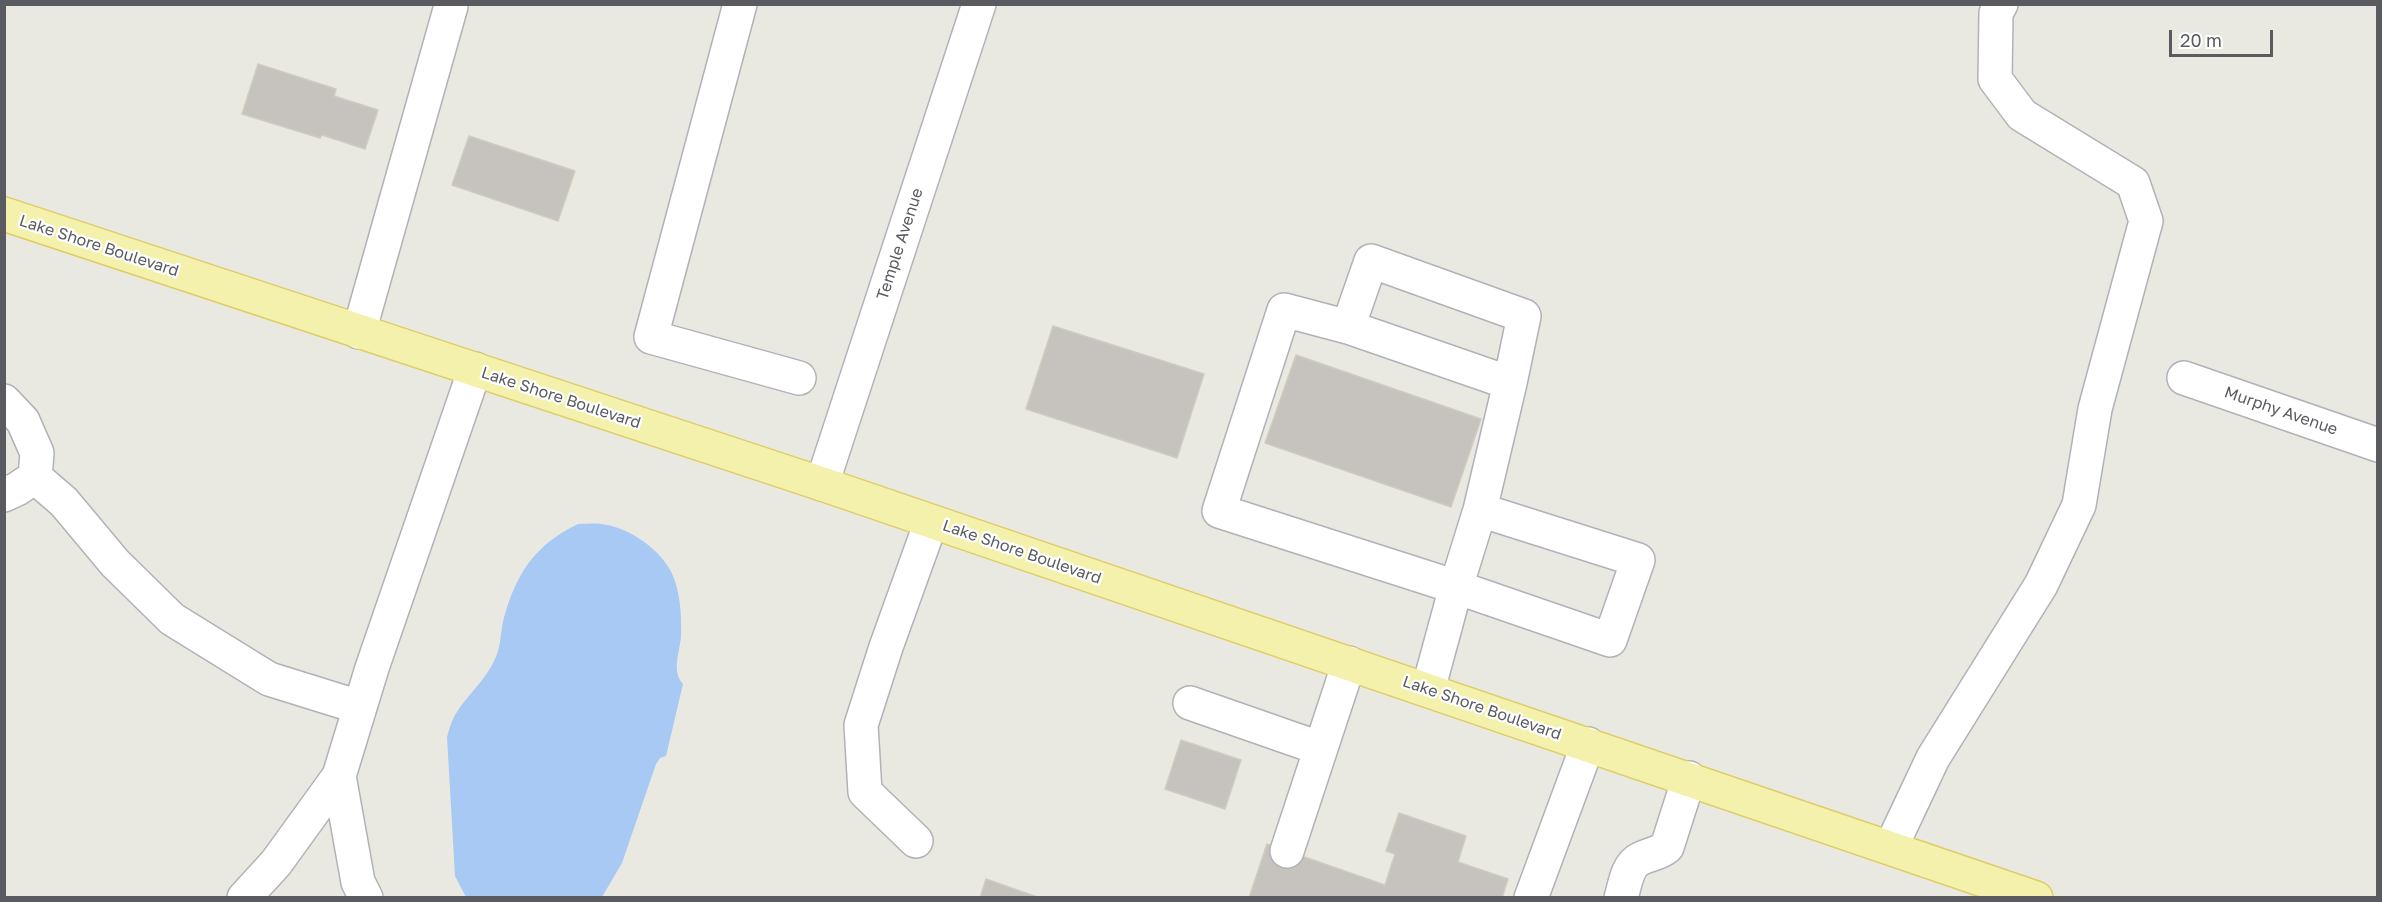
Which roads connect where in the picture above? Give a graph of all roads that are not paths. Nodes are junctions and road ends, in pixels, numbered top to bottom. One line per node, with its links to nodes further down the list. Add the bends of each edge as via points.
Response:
1 (740, 4): 9 (street, via 651,337)
2 (979, 4): 15 (street, Temple Avenue)
3 (2001, 4): 29 (street, via 1996,13 1995,79 2022,115 2133,183 2146,222 2095,409 2079,505 2041,585 1933,758)
4 (451, 6): 7 (street)
5 (4, 214): 7 (main road, Lake Shore Boulevard)
6 (1348, 327): 11 (street); 11 (street, via 1371,261 1524,316); 19 (street, via 1284,310 1219,511)
7 (359, 332): 8 (main road, Lake Shore Boulevard)
8 (475, 369): 15 (main road, Lake Shore Boulevard); 23 (street)
9 (799, 378)
10 (2184, 378): 13 (street, Murphy Avenue)
11 (1510, 383): 17 (street)
12 (4, 401): 14 (street, via 23,421 37,453)
13 (2378, 445)
14 (35, 477): 16 (street); 23 (street, via 64,502 115,563 172,619 269,679)
15 (822, 484): 18 (main road, Lake Shore Boulevard)
16 (4, 495)
17 (1480, 510): 19 (street); 19 (street, via 1638,560 1610,640)
18 (932, 522): 20 (main road, Lake Shore Boulevard); 28 (street, via 861,724 865,792)
19 (1456, 587): 21 (street)
20 (1348, 663): 21 (main road, Lake Shore Boulevard); 25 (street)
21 (1428, 690): 24 (main road, Lake Shore Boulevard)
22 (1190, 703): 25 (street)
23 (359, 707): 26 (street)
24 (1588, 744): 27 (main road, Lake Shore Boulevard); 33 (street)
25 (1319, 748): 30 (street)
26 (339, 776): 31 (street, via 276,863); 32 (street, via 358,882)
27 (1689, 778): 29 (main road, Lake Shore Boulevard); 34 (street, via 1666,846 1631,865)
28 (916, 841)
29 (1891, 847): 35 (main road, Lake Shore Boulevard)
30 (1287, 851)
31 (244, 897)
32 (366, 897)
33 (1531, 897)
34 (1621, 897)
35 (2036, 897)

